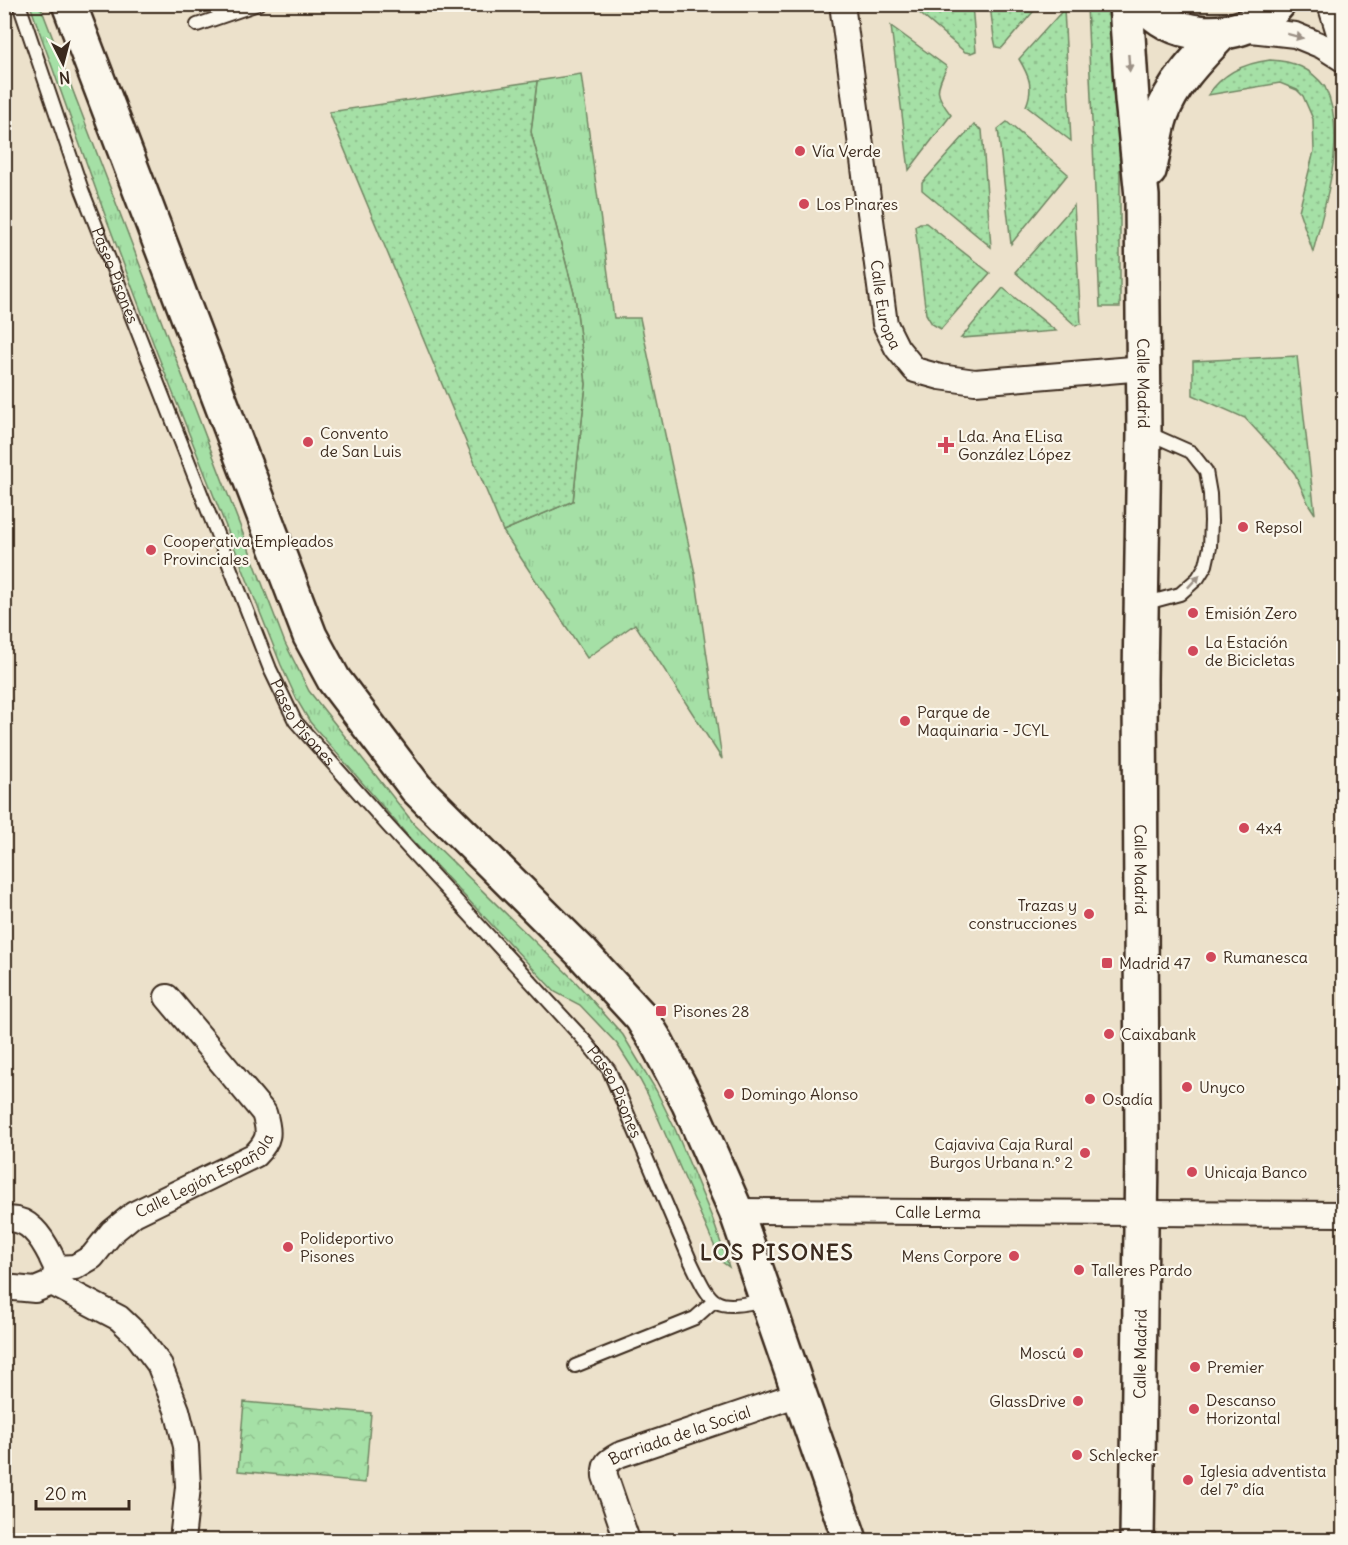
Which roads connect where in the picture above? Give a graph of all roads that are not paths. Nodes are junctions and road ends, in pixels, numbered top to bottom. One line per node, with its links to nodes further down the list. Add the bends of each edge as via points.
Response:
1 (19, 4): 25 (lane, Paseo Pisones, via 94,222 270,669 295,721 609,1070 690,1260)
2 (69, 4): 18 (main road, via 321,658 416,788 641,1017 689,1104)
3 (258, 4): 9 (lane)
4 (842, 4): 14 (street, Calle Europa, via 885,324 897,348 915,370 975,382)
5 (1126, 4): 13 (main road, Calle Madrid, one-way to 13)
6 (1144, 4): 10 (main road, via 1162,20 1181,29 1201,33)
7 (1278, 4): 10 (main road, Calle Madrid, via 1263,18)
8 (1330, 4): 11 (street)
9 (197, 25)
10 (1231, 31): 12 (street, one-way to 12, via 1295,35); 13 (main road, Calle Madrid, via 1198,58 1172,93 1161,117)
11 (1344, 49)
12 (1344, 60)
13 (1142, 196): 14 (main road, Calle Madrid)
14 (1144, 368): 15 (main road, Calle Madrid)
15 (1144, 432): 16 (main road, Calle Madrid); 16 (lane, one-way to 15, via 1180,594 1198,578 1206,565 1211,521 1206,471 1191,452)
16 (1142, 604): 19 (main road, Calle Madrid)
17 (166, 997): 22 (street, Calle Legión Española, via 264,1113 269,1130 266,1144 255,1155 134,1214 112,1232 92,1257)
18 (736, 1211): 19 (street, Calle Lerma); 24 (main road)
19 (1141, 1213): 20 (street, Calle Lerma); 31 (main road, Calle Madrid)
20 (1344, 1214)
21 (4, 1220): 22 (street, via 23,1222 43,1239)
22 (54, 1276): 23 (street, Calle Legión Española, via 35,1290); 28 (street, via 119,1318 159,1364 186,1446 188,1487)
23 (4, 1287)
24 (767, 1300): 25 (lane, via 732,1306); 27 (main road)
25 (714, 1301): 26 (lane, via 695,1317)
26 (575, 1366)
27 (799, 1394): 29 (street, Barriada de la Social, via 607,1462 605,1476); 30 (main road)
28 (182, 1540)
29 (627, 1540)
30 (850, 1540)
31 (1137, 1540)

